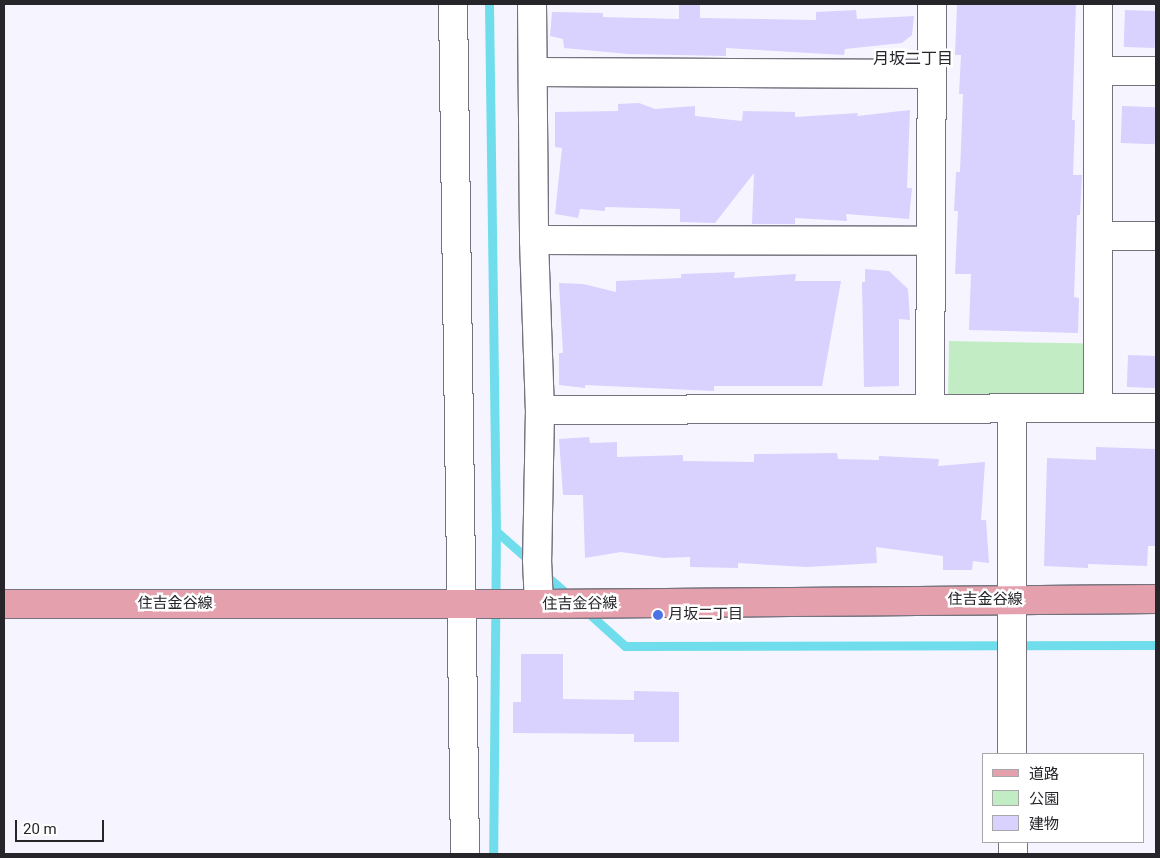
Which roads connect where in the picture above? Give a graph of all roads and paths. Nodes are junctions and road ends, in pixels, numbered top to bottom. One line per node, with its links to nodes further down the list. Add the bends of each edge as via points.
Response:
1 (453, 4): 20 (street)
2 (532, 4): 7 (street)
3 (932, 4): 8 (street)
4 (1098, 4): 5 (street)
5 (1098, 71): 6 (street); 9 (street)
6 (1156, 71)
7 (532, 72): 8 (street); 11 (street)
8 (932, 74): 12 (street)
9 (1098, 236): 10 (street); 14 (street)
10 (1156, 236)
11 (534, 240): 12 (street); 17 (street)
12 (931, 240): 16 (street)
13 (1012, 408): 14 (street); 16 (street); 22 (street)
14 (1098, 408): 15 (street)
15 (1156, 408)
16 (930, 409): 17 (street)
17 (540, 410): 21 (street, via 537,568)
18 (1156, 599): 22 (main road, 住吉金谷線)
19 (4, 604): 20 (main road, 住吉金谷線)
20 (465, 604): 21 (main road, 住吉金谷線); 24 (street)
21 (546, 604): 22 (main road, 住吉金谷線)
22 (1012, 612): 23 (street)
23 (1012, 753)
24 (465, 854)

